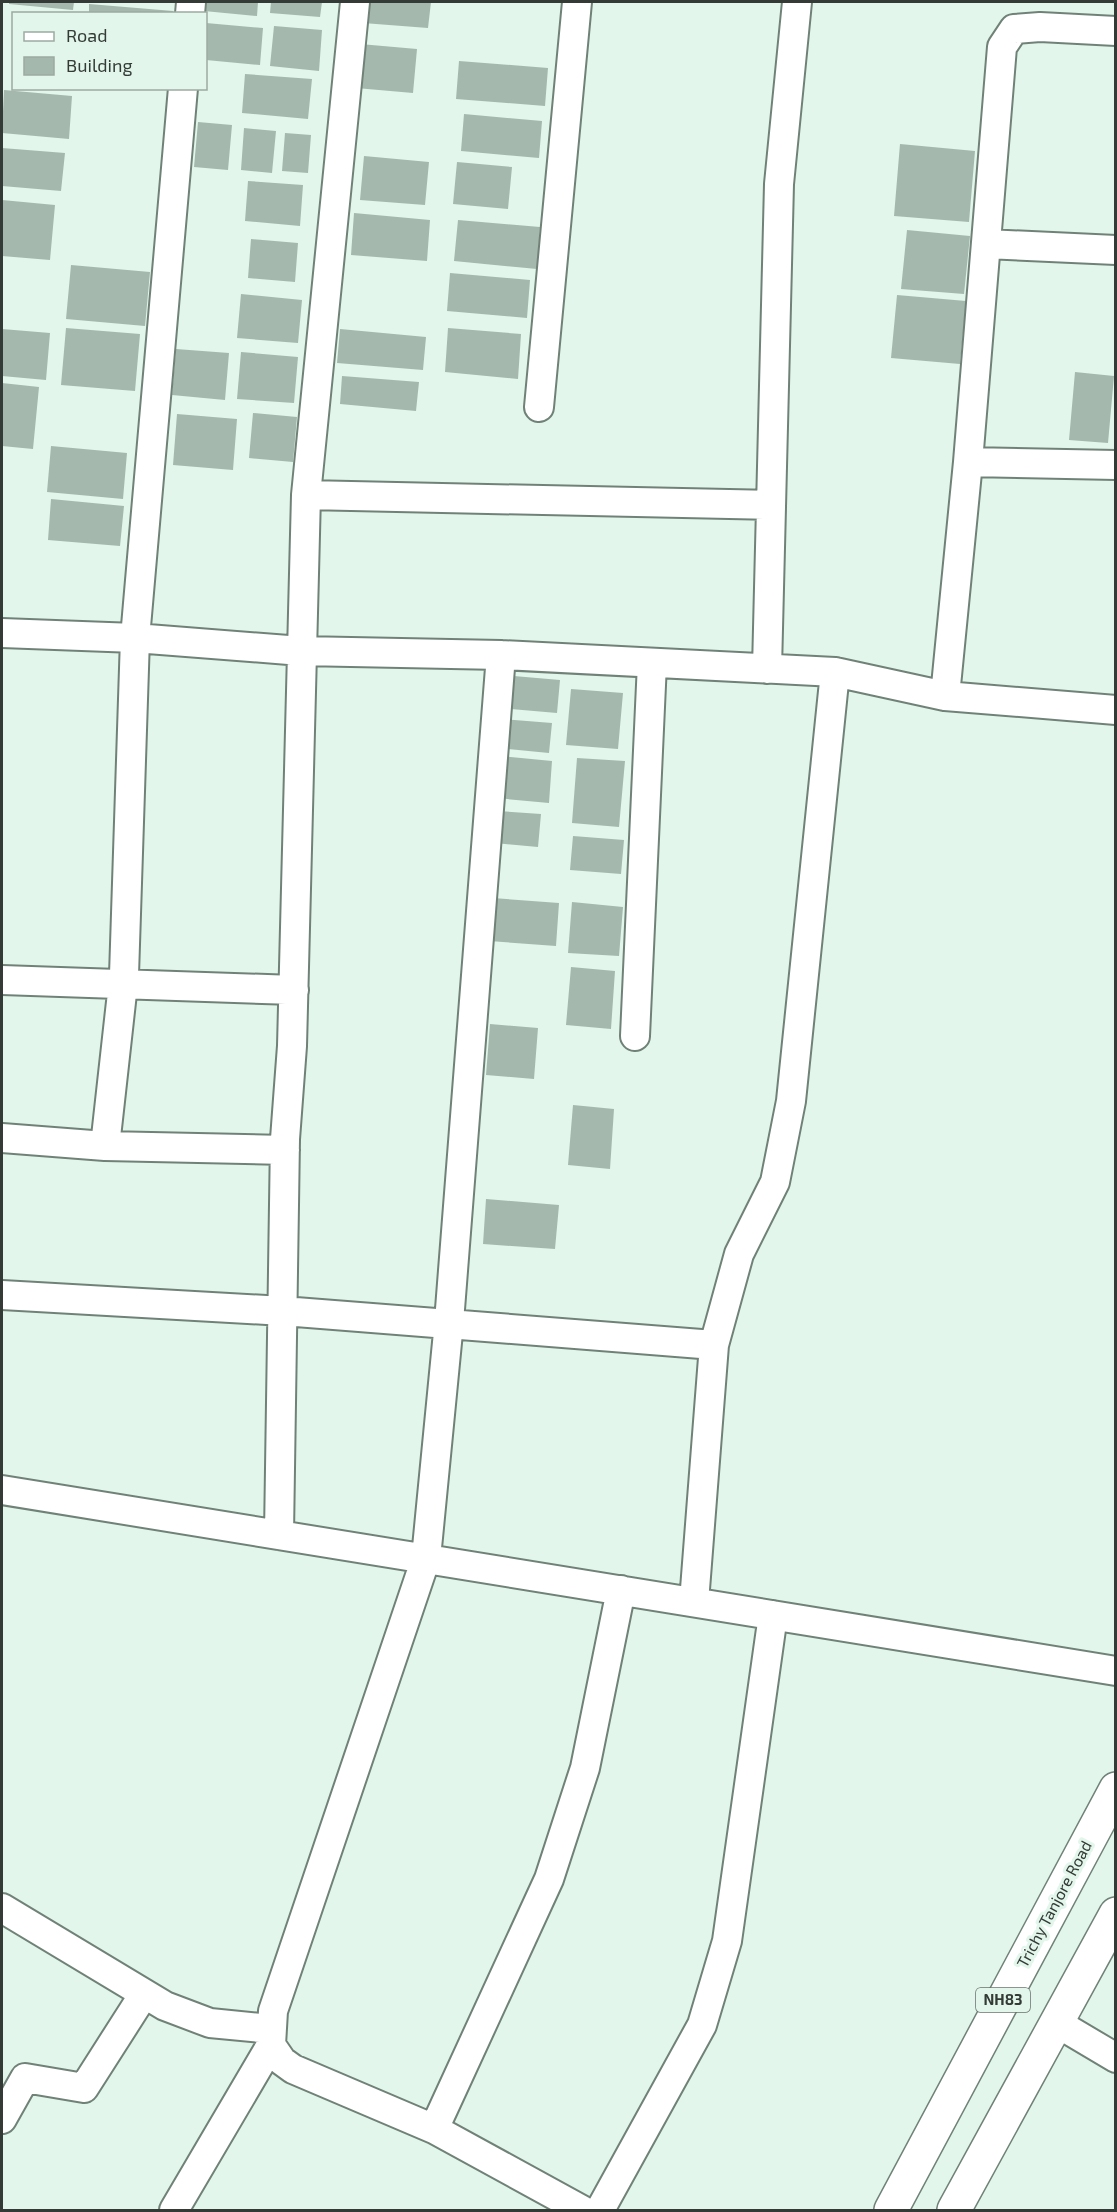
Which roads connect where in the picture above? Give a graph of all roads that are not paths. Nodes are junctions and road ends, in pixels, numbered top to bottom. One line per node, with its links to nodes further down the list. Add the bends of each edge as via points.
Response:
1 (355, 2): 11 (street)
2 (577, 2): 8 (street)
3 (797, 2): 12 (street, via 778,184)
4 (1116, 31): 6 (street, via 1014,29 1002,47)
5 (183, 90): 14 (street)
6 (986, 244): 7 (street); 9 (street)
7 (1116, 250)
8 (539, 407)
9 (968, 462): 10 (street); 20 (street)
10 (1116, 465)
11 (306, 495): 12 (street); 15 (street)
12 (771, 505): 18 (street)
13 (2, 633): 14 (street)
14 (135, 638): 15 (street); 23 (street)
15 (301, 651): 16 (street); 24 (street)
16 (501, 655): 17 (street); 31 (street)
17 (652, 663): 18 (street); 25 (street)
18 (767, 669): 19 (street)
19 (835, 672): 20 (street); 32 (street, via 791,1101 776,1182 739,1254)
20 (945, 696): 21 (street)
21 (1116, 710)
22 (2, 980): 23 (street)
23 (123, 984): 24 (street); 27 (street)
24 (294, 990): 28 (street)
25 (635, 1036)
26 (2, 1138): 27 (street)
27 (105, 1146): 28 (street)
28 (285, 1150): 30 (street)
29 (2, 1295): 30 (street)
30 (283, 1311): 31 (street); 34 (street)
31 (449, 1322): 32 (street); 35 (street)
32 (714, 1345): 37 (street)
33 (2, 1490): 34 (street)
34 (279, 1535): 35 (street)
35 (426, 1558): 36 (street); 45 (street, via 273,2011)
36 (621, 1590): 37 (street); 48 (street, via 585,1768 549,1880)
37 (694, 1602): 38 (street)
38 (773, 1615): 39 (street); 51 (street, via 727,1941 702,2025)
39 (1116, 1671)
40 (1116, 1789): 52 (highway, Trichy Tanjore Road / NH83)
41 (2, 1908): 43 (street)
42 (1116, 1914): 44 (highway)
43 (155, 2000): 45 (street, via 210,2023); 47 (street, via 84,2088 25,2078)
44 (1057, 2023): 46 (street); 53 (highway)
45 (271, 2037): 48 (street, via 282,2061 293,2069); 49 (street)
46 (1116, 2058)
47 (2, 2119)
48 (434, 2129): 50 (street)
49 (174, 2211)
50 (582, 2211)
51 (600, 2211)
52 (891, 2211)
53 (954, 2211)

